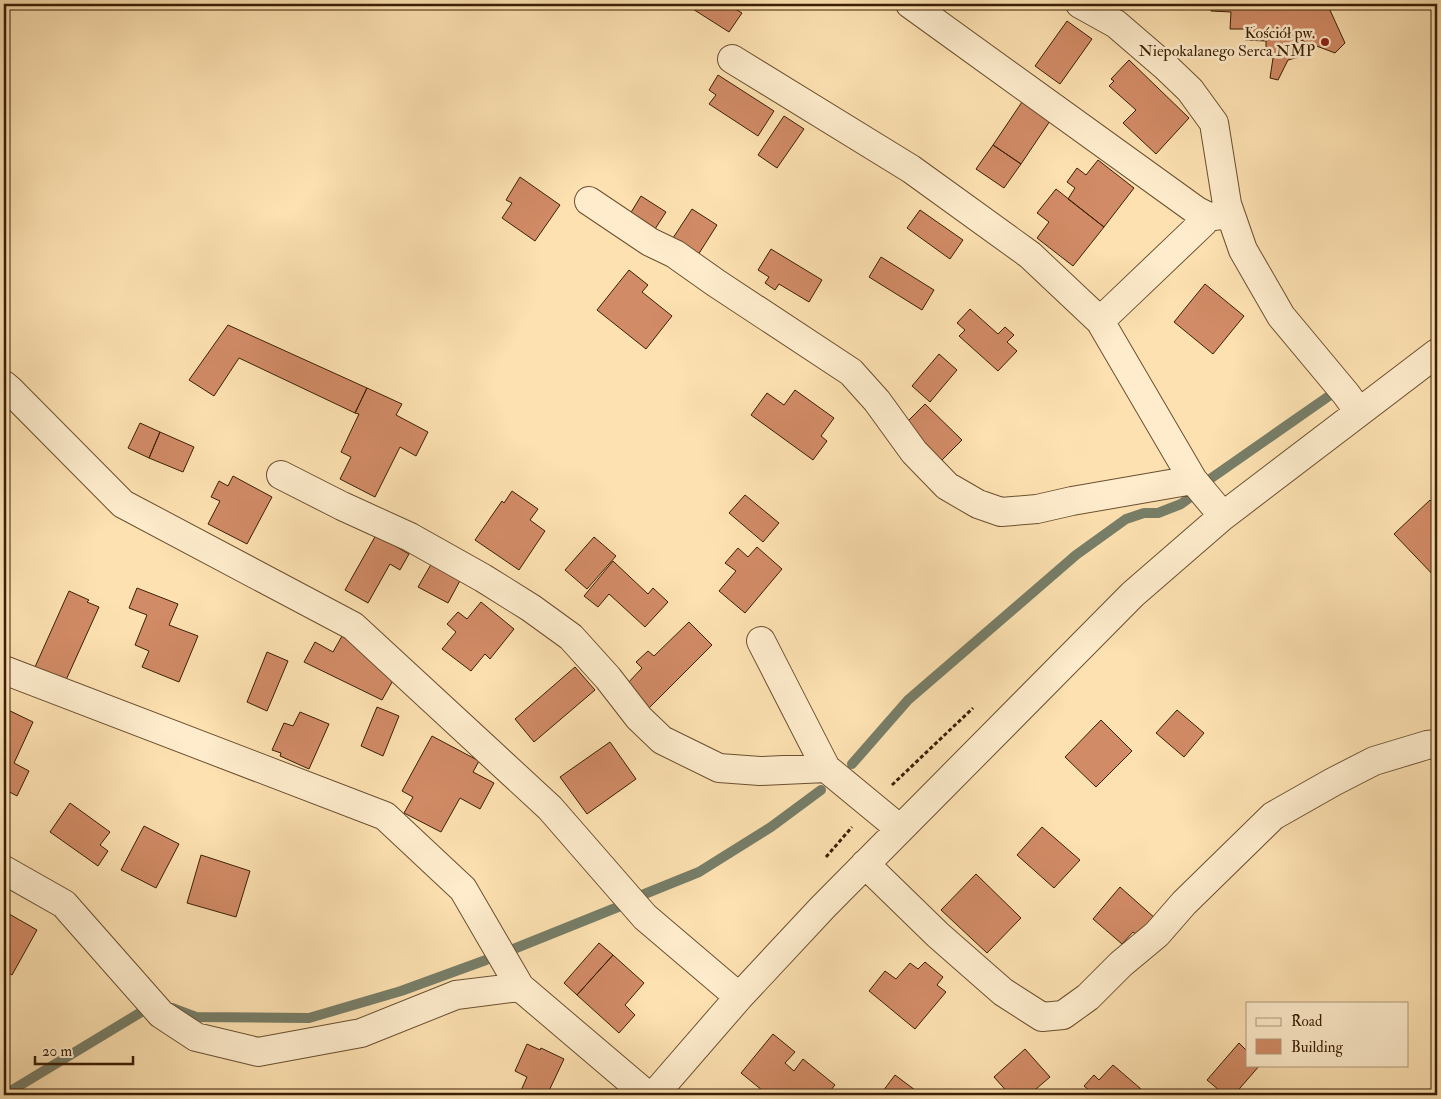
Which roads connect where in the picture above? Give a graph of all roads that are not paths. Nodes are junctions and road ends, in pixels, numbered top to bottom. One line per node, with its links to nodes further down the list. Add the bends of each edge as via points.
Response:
1 (910, 4): 5 (street, via 1197,211)
2 (1080, 4): 5 (street, via 1116,24 1166,67 1190,90 1214,123 1227,204)
3 (732, 59): 6 (street, via 910,169 1030,256)
4 (590, 201): 11 (street, via 851,372 914,452 947,486 978,504 1001,512 1037,509)
5 (1220, 215): 6 (street); 9 (street, via 1281,316)
6 (1100, 321): 11 (street)
7 (1437, 354): 9 (street)
8 (4, 385): 21 (street, via 123,504 353,626 550,808 645,917)
9 (1359, 412): 12 (street)
10 (281, 476): 16 (street, via 410,537 532,608 571,637 639,718 662,740 720,768 760,771)
11 (1193, 480): 12 (street)
12 (1223, 516): 17 (street, via 1133,594)
13 (761, 641): 16 (street)
14 (4, 670): 20 (street, via 385,816 463,889)
15 (1437, 744): 18 (street, via 1374,761 1273,816 1184,902 1157,934 1088,997 1063,1015 1042,1017 1003,992 938,935)
16 (826, 768): 17 (street)
17 (900, 829): 18 (street)
18 (866, 864): 21 (street)
19 (4, 870): 20 (street, via 64,904 161,1014 196,1037 258,1052 361,1033 456,995)
20 (520, 986): 22 (street)
21 (739, 997): 23 (street)
22 (647, 1095)
23 (654, 1095)

